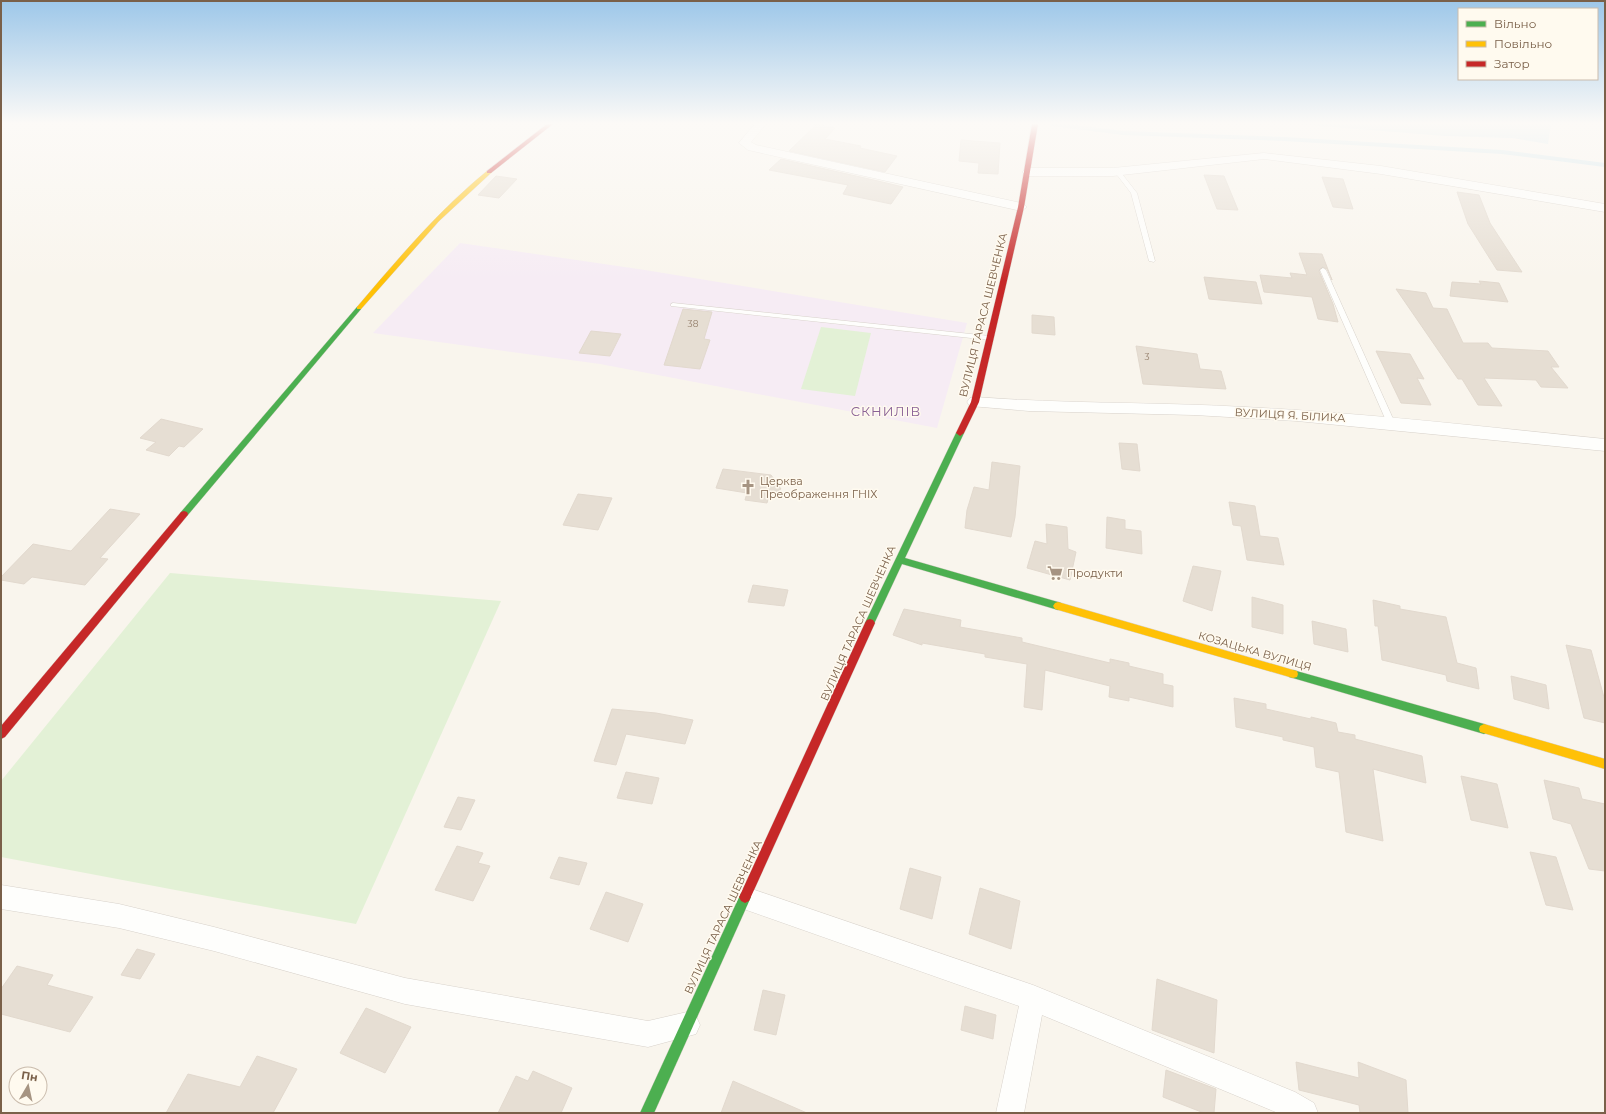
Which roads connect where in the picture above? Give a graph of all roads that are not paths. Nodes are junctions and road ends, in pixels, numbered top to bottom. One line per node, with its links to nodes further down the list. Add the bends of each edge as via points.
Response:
1 (484, 176): 16 (street, via 422,235 227,462)
2 (880, 176): 6 (street)
3 (1027, 176): 6 (street, ВУЛИЦЯ ТАРАСА ШЕВЧЕНКА)
4 (1121, 176): 8 (lane, via 1134,193)
5 (1407, 176): 7 (street)
6 (1021, 207): 11 (street, ВУЛИЦЯ ТАРАСА ШЕВЧЕНКА)
7 (1605, 208)
8 (1152, 262)
9 (1323, 270): 13 (lane)
10 (674, 305): 11 (lane)
11 (990, 338): 12 (street, ВУЛИЦЯ ТАРАСА ШЕВЧЕНКА)
12 (975, 402): 13 (street, ВУЛИЦЯ Я. БІЛИКА, via 1011,406 1193,410); 15 (street, ВУЛИЦЯ ТАРАСА ШЕВЧЕНКА)
13 (1391, 423): 14 (street, ВУЛИЦЯ Я. БІЛИКА)
14 (1605, 445)
15 (899, 560): 17 (street, КОЗАЦЬКА ВУЛИЦЯ); 19 (street, ВУЛИЦЯ ТАРАСА ШЕВЧЕНКА)
16 (1, 734)
17 (1605, 764)
18 (1, 897): 21 (street, via 119,916 405,991 648,1034)
19 (746, 899): 20 (street); 21 (street, ВУЛИЦЯ ТАРАСА ШЕВЧЕНКА)
20 (1033, 998): 23 (street); 24 (street, via 1285,1102)
21 (687, 1024): 22 (street, ВУЛИЦЯ ТАРАСА ШЕВЧЕНКА)
22 (646, 1113)
23 (1010, 1113)
24 (1304, 1113)

